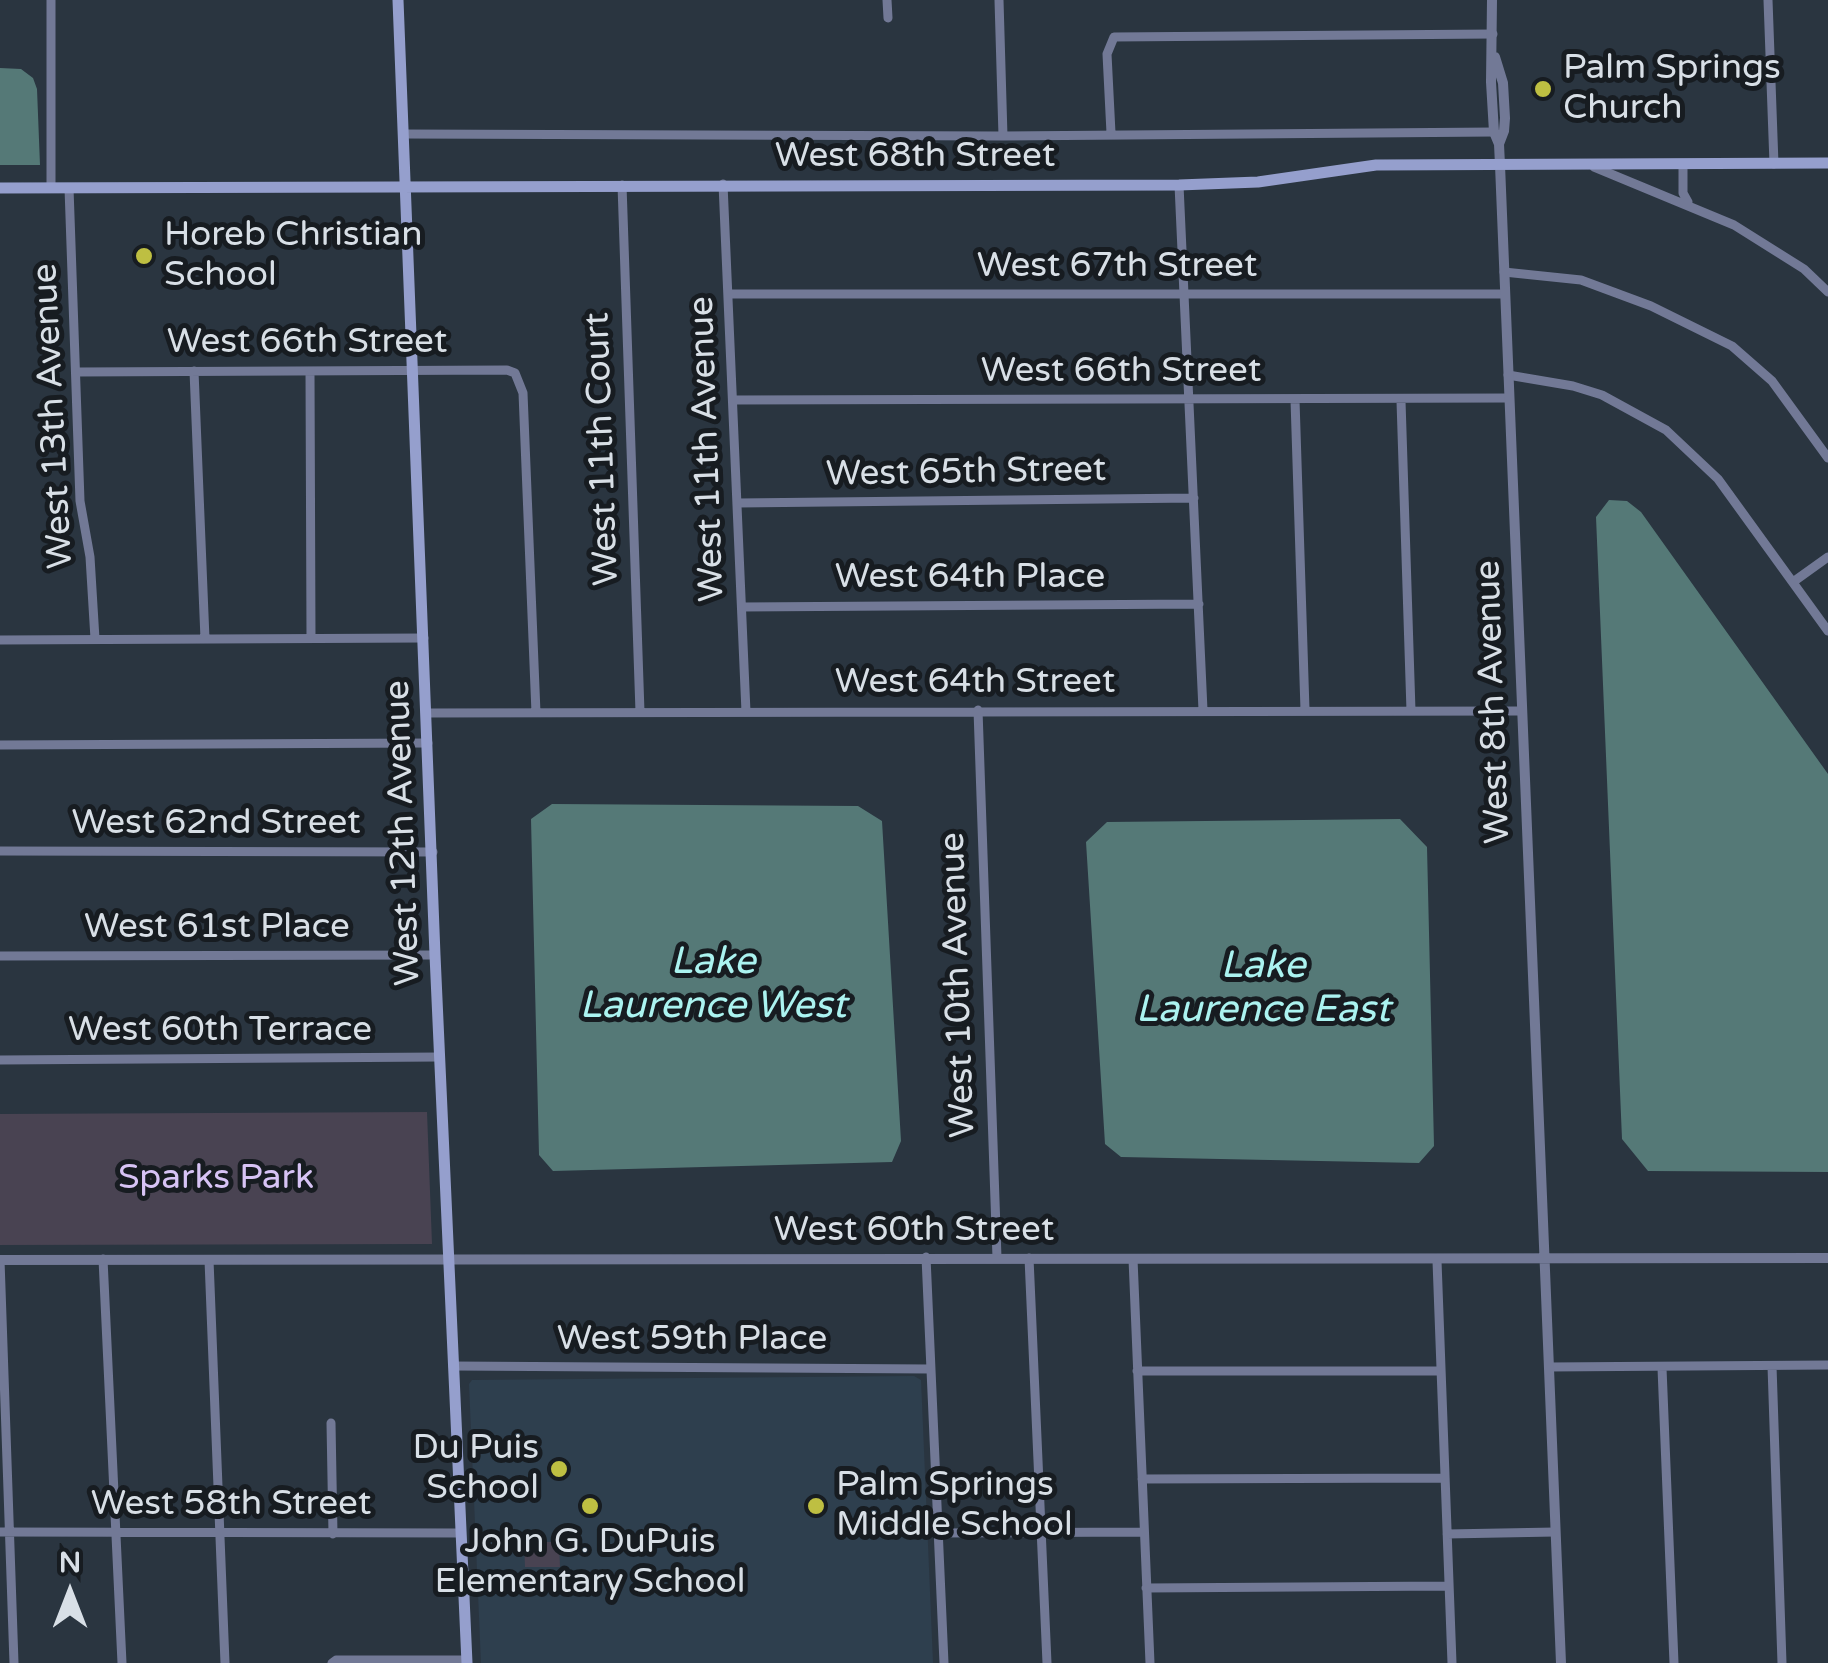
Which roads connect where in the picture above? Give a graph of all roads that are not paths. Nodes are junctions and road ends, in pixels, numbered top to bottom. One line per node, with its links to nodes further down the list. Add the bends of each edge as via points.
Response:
1 (51, 0): 25 (street)
2 (398, 0): 12 (main road, West 12th Avenue)
3 (887, 0): 7 (street)
4 (999, 0): 13 (street)
5 (1492, 0): 8 (street, West 8th Avenue)
6 (1768, 0): 17 (street)
7 (888, 18)
8 (1493, 34): 9 (street, West 8th Avenue); 11 (street, via 1114,37 1107,54)
9 (1494, 52): 10 (street, West 8th Avenue); 14 (street, West 8th Avenue, via 1503,84)
10 (1494, 132): 11 (street, West 68th Street); 14 (street, West 8th Avenue)
11 (1111, 133): 13 (street, West 68th Street)
12 (403, 134): 13 (street, West 68th Street); 23 (main road, West 12th Avenue)
13 (1003, 136)
14 (1499, 144): 19 (street, West 8th Avenue)
15 (1828, 163): 17 (main road, West 68th Street)
16 (1682, 164): 17 (main road, West 68th Street); 18 (main road, West 68th Street); 27 (street)
17 (1774, 164)
18 (1590, 165): 19 (main road, West 68th Street); 27 (street)
19 (1500, 166): 21 (main road, West 68th Street, via 1376,165 1258,182); 28 (street, West 8th Avenue)
20 (724, 184): 21 (main road, West 68th Street); 22 (main road, West 68th Street); 30 (street, West 11th Avenue)
21 (1179, 184): 31 (street)
22 (622, 185): 23 (main road, West 68th Street); 61 (street, West 11th Court)
23 (405, 186): 26 (main road, West 68th Street); 34 (main road, West 12th Avenue)
24 (0, 188): 25 (main road, West 68th Street)
25 (51, 188): 26 (main road, West 68th Street)
26 (69, 188): 36 (street, West 13th Avenue)
27 (1690, 204): 29 (street, via 1804,269)
28 (1504, 272): 32 (street, West 8th Avenue); 43 (street, via 1581,280 1732,346 1772,381)
29 (1828, 292)
30 (728, 294): 31 (street, West 67th Street); 40 (street, West 11th Avenue)
31 (1184, 294): 32 (street, West 67th Street); 39 (street)
32 (1505, 294): 37 (street, West 8th Avenue)
33 (194, 370): 35 (street, West 66th Street); 36 (street, West 66th Street); 53 (street)
34 (412, 370): 35 (street, West 66th Street); 52 (main road, West 12th Avenue); 60 (street, West 66th Street, via 507,370 523,393)
35 (310, 371): 51 (street)
36 (78, 372): 55 (street, West 13th Avenue, via 80,501)
37 (1508, 375): 38 (street, West 8th Avenue); 47 (street, via 1602,396 1666,430 1718,479)
38 (1509, 398): 42 (street, West 66th Street); 63 (street, West 8th Avenue)
39 (1190, 399): 40 (street, West 66th Street); 41 (street, West 66th Street); 44 (street)
40 (733, 400): 45 (street, West 11th Avenue)
41 (1295, 400): 42 (street, West 66th Street); 58 (street)
42 (1401, 401): 59 (street)
43 (1828, 458)
44 (1194, 498): 45 (street, West 65th Street); 48 (street)
45 (738, 502): 49 (street, West 11th Avenue)
46 (1828, 557): 47 (street)
47 (1793, 582): 50 (street)
48 (1199, 604): 49 (street, West 64th Place); 57 (street)
49 (742, 607): 62 (street, West 11th Avenue)
50 (1828, 631)
51 (311, 638): 52 (street); 53 (street)
52 (424, 638): 64 (main road, West 12th Avenue)
53 (205, 639): 55 (street)
54 (0, 640): 55 (street)
55 (95, 640)
56 (978, 710): 57 (street, West 64th Street); 62 (street, West 64th Street); 74 (street, West 10th Avenue)
57 (1203, 710): 58 (street, West 64th Street)
58 (1305, 710): 59 (street, West 64th Street)
59 (1412, 711): 63 (street, West 64th Street)
60 (536, 712): 61 (street, West 64th Street); 64 (street, West 64th Street)
61 (640, 712): 62 (street, West 64th Street)
62 (746, 712)
63 (1522, 712): 78 (street, West 8th Avenue)
64 (427, 713): 65 (main road, West 12th Avenue)
65 (428, 744): 66 (street); 68 (main road, West 12th Avenue)
66 (0, 745)
67 (0, 851): 68 (street, West 62nd Street)
68 (433, 852): 69 (main road, West 12th Avenue)
69 (435, 955): 70 (street, West 61st Place); 71 (main road, West 12th Avenue)
70 (0, 956)
71 (440, 1057): 72 (street, West 60th Terrace); 82 (main road, West 12th Avenue)
72 (0, 1060)
73 (926, 1257): 74 (street, West 60th Street); 82 (street, West 60th Street); 89 (street)
74 (996, 1258): 75 (street, West 60th Street)
75 (1029, 1258): 77 (street, West 60th Street); 103 (street)
76 (1828, 1258): 78 (street, West 60th Street)
77 (1134, 1259): 83 (street, West 60th Street); 91 (street)
78 (1545, 1259): 83 (street, West 60th Street); 87 (street, West 8th Avenue)
79 (0, 1260): 80 (street, West 60th Street); 95 (street)
80 (103, 1260): 81 (street, West 60th Street); 96 (street)
81 (209, 1260): 82 (street, West 60th Street); 101 (street)
82 (449, 1261): 84 (main road, West 12th Avenue)
83 (1437, 1261): 90 (street)
84 (453, 1366): 89 (street, West 59th Place); 99 (main road, West 12th Avenue)
85 (1772, 1366): 86 (street); 88 (street); 118 (street)
86 (1828, 1366)
87 (1549, 1368): 88 (street); 98 (street, West 8th Avenue)
88 (1662, 1368): 117 (street)
89 (930, 1369): 100 (street)
90 (1440, 1370): 91 (street); 93 (street)
91 (1137, 1371): 94 (street)
92 (330, 1423): 102 (street)
93 (1444, 1478): 94 (street); 104 (street)
94 (1142, 1479): 97 (street)
95 (4, 1532): 96 (street, West 58th Street); 109 (street)
96 (115, 1532): 101 (street, West 58th Street); 110 (street)
97 (1144, 1532): 103 (street); 106 (street)
98 (1555, 1532): 104 (street); 116 (street, West 8th Avenue)
99 (461, 1533): 102 (street, West 58th Street); 108 (main road, West 12th Avenue)
100 (939, 1533): 103 (street); 112 (street)
101 (220, 1534): 102 (street, West 58th Street); 111 (street)
102 (333, 1534)
103 (1042, 1534): 113 (street)
104 (1447, 1534): 105 (street)
105 (1449, 1586): 106 (street); 115 (street)
106 (1146, 1588): 114 (street)
107 (332, 1662): 108 (street)
108 (467, 1662)
109 (14, 1663)
110 (122, 1663)
111 (224, 1663)
112 (944, 1663)
113 (1046, 1663)
114 (1150, 1663)
115 (1452, 1663)
116 (1560, 1663)
117 (1674, 1663)
118 (1782, 1663)

